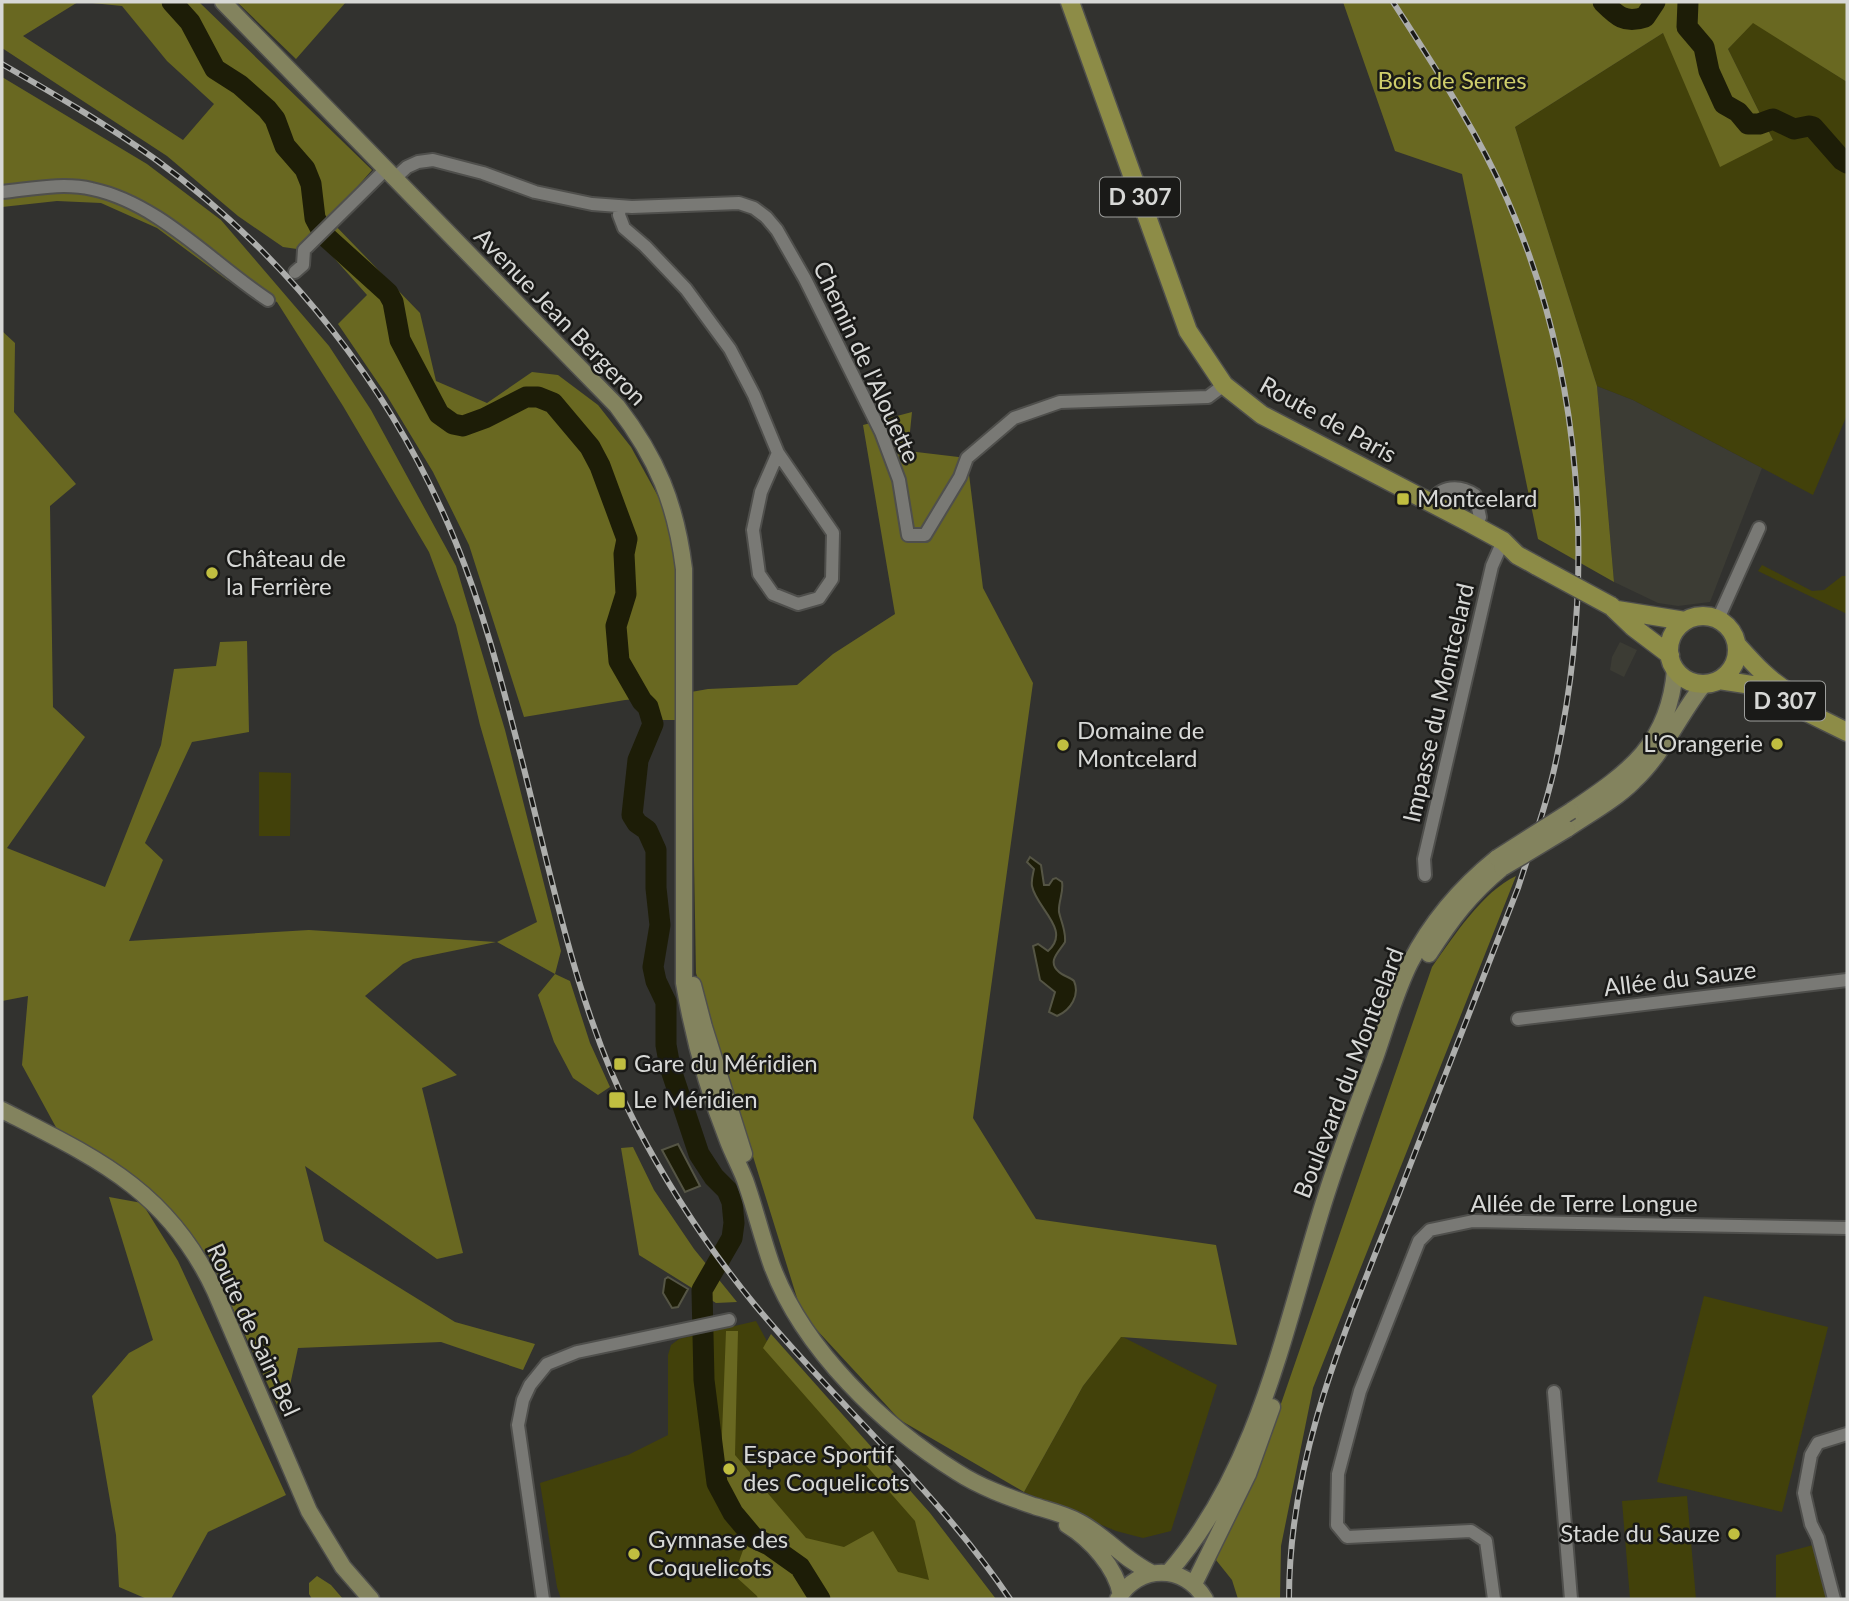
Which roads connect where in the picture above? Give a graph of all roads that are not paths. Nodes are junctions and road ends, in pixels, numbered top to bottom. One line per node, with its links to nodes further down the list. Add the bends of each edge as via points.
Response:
1 (223, 2): 3 (main road, Avenue Jean Bergeron)
2 (1069, 2): 8 (main road, Route de Paris / D 307, via 1188,331)
3 (391, 174): 5 (street, Chemin de l'Alouette, via 433,160 535,192); 6 (street, Chemin de l'Alouette, via 314,239); 32 (main road, Avenue Jean Bergeron, via 617,406 656,465 671,503 684,569 685,956 781,1283 820,1350 885,1418 958,1474)
4 (2, 192): 7 (street, via 64,186 122,199 148,212)
5 (620, 207): 8 (street, Chemin de l'Alouette, via 739,204 766,217 805,279 881,432 899,480 908,535 925,535 967,458 1014,418 1060,402 1208,397); 9 (street, via 624,228 686,289 730,349)
6 (295, 272)
7 (268, 300)
8 (1224, 385): 10 (main road, Route de Paris / D 307, via 1262,415)
9 (778, 453): 9 (street, via 833,533 832,579 819,598 798,604 773,594 759,574 753,530 761,492)
10 (1431, 503): 11 (main road, Route de Paris / D 307); 11 (street, via 1452,487 1465,488 1475,495)
11 (1479, 528): 13 (main road, Route de Paris / D 307)
12 (1759, 528): 15 (street)
13 (1504, 546): 14 (main road, Route de Paris / D 307, bridge); 23 (street, Impasse du Montcelard, via 1492,566 1427,845)
14 (1614, 608): 16 (main road, Route de Paris / D 307); 18 (main road, Route de Paris)
15 (1718, 619): 16 (main road, via 1707,616); 17 (main road, via 1734,634)
16 (1685, 621): 18 (main road, via 1672,636)
17 (1737, 645): 19 (main road, via 1734,666); 20 (main road, D 307, via 1776,685)
18 (1673, 662): 19 (main road, via 1683,677); 22 (main road, Boulevard du Montcelard, bridge, via 1673,695 1661,729 1646,750 1629,769)
19 (1712, 682): 21 (main road, D 307, via 1752,685); 22 (main road, Boulevard du Montcelard, bridge, via 1688,703 1634,782 1567,829)
20 (1847, 723)
21 (1847, 732)
22 (1499, 863): 33 (main road, Boulevard du Montcelard, via 1473,877 1447,905 1409,964 1319,1216 1270,1384 1238,1465 1197,1536); 34 (main road, Boulevard du Montcelard, via 1457,911 1419,968 1329,1219 1284,1372)
23 (1425, 875)
24 (1847, 980): 25 (street, Allée du Sauze)
25 (1518, 1020)
26 (2, 1110): 37 (main road, Route de Sain-Bel, via 110,1167 151,1201 188,1243 215,1291 309,1511 343,1567)
27 (2, 1118): 36 (main road, Route de Sain-Bel, via 129,1192 182,1251 206,1293 299,1510)
28 (1847, 1228): 39 (street, Allée de Terre Longue, via 1473,1221 1430,1230 1419,1241 1360,1391 1338,1474 1337,1525 1347,1537 1471,1531 1486,1541)
29 (729, 1320): 38 (street, via 577,1352 547,1364 530,1385 518,1425)
30 (1554, 1392): 40 (street)
31 (1847, 1434): 41 (street, via 1818,1443 1811,1455 1804,1493)
32 (1035, 1506): 33 (main road, Avenue Jean Bergeron, via 1091,1528 1136,1566); 35 (main road, Avenue Jean Bergeron, via 1080,1533 1115,1576)
33 (1161, 1572): 34 (main road, Avenue Jean Bergeron, via 1182,1577); 35 (main road, Boulevard du Montcelard, via 1133,1581)
34 (1202, 1595)
35 (1119, 1597)
36 (358, 1599)
37 (371, 1599)
38 (543, 1599)
39 (1494, 1599)
40 (1571, 1599)
41 (1835, 1599)

